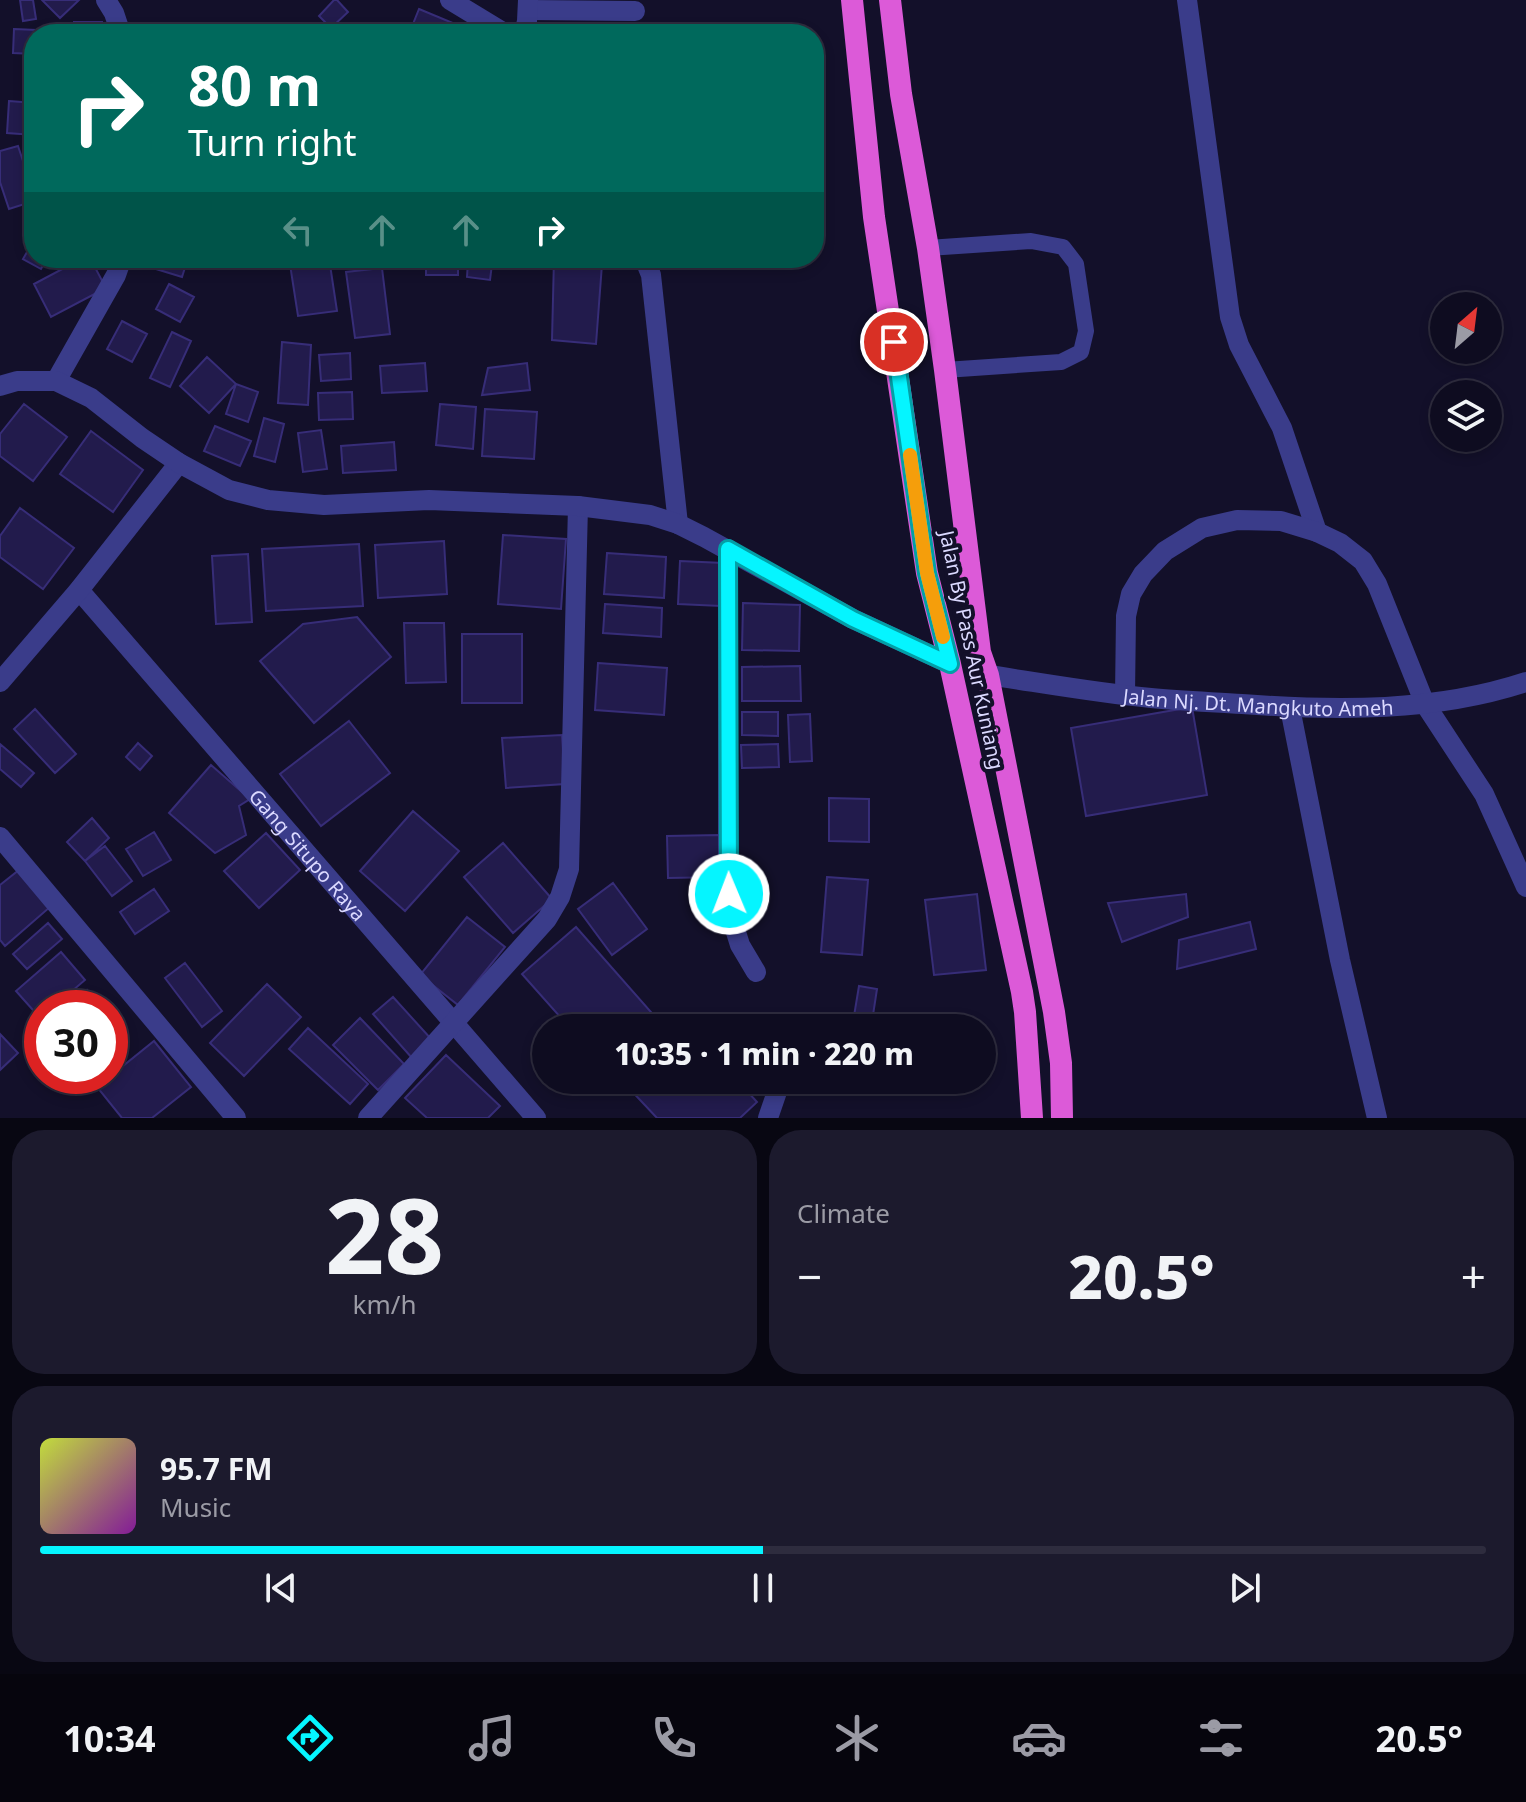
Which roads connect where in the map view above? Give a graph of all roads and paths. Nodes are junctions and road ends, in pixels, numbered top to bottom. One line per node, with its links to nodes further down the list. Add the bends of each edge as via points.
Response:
1 (106, 0): 8 (street)
2 (450, 0): 9 (street)
3 (852, 0): 11 (highway, Jalan By Pass Aur Kuniang)
4 (890, 0): 10 (highway, Jalan By Pass Aur Kuniang)
5 (1187, 0): 21 (street, via 1230,317 1282,428)
6 (528, 5): 7 (street)
7 (635, 11)
8 (118, 24)
9 (490, 24)
10 (901, 94): 11 (highway); 12 (highway, Jalan By Pass Aur Kuniang)
11 (863, 98): 24 (highway, Jalan By Pass Aur Kuniang, via 874,217 927,573)
12 (928, 248): 15 (highway, Jalan By Pass Aur Kuniang); 15 (lane, via 1031,241 1063,247 1076,264 1086,331 1081,352 1061,362)
13 (118, 268): 16 (street)
14 (648, 268): 20 (street)
15 (945, 370): 25 (highway, Jalan By Pass Aur Kuniang, via 980,652)
16 (56, 381): 17 (street); 18 (street, via 91,398)
17 (0, 386)
18 (179, 463): 19 (street, via 229,490 268,500); 23 (street)
19 (578, 506): 20 (street); 36 (street, via 569,869 547,919)
20 (678, 524): 22 (street)
21 (1317, 532): 28 (street, via 1281,521 1237,520 1202,528 1165,551 1131,594); 29 (street, via 1363,561)
22 (728, 549): 24 (street, via 853,619); 33 (street, via 730,913)
23 (79, 590): 26 (street); 36 (street, Gang Situpo Raya)
24 (950, 664): 34 (highway, Jalan By Pass Aur Kuniang)
25 (988, 675): 28 (street, Jalan Nj. Dt. Mangkuto Ameh); 35 (highway, Jalan By Pass Aur Kuniang)
26 (0, 682)
27 (1526, 682): 29 (street, Jalan Nj. Dt. Mangkuto Ameh)
28 (1125, 695): 30 (street, Jalan Nj. Dt. Mangkuto Ameh)
29 (1425, 704): 30 (street, Jalan Nj. Dt. Mangkuto Ameh); 32 (street, via 1484,794)
30 (1290, 708): 44 (street)
31 (0, 837): 38 (street)
32 (1526, 887)
33 (756, 972)
34 (1025, 1012): 35 (highway); 42 (highway, Jalan By Pass Aur Kuniang)
35 (1054, 1012): 43 (highway, Jalan By Pass Aur Kuniang)
36 (455, 1023): 39 (street); 40 (street, Gang Situpo Raya)
37 (776, 1094): 41 (street)
38 (236, 1118)
39 (368, 1118)
40 (536, 1118)
41 (768, 1118)
42 (1032, 1118)
43 (1062, 1118)
44 (1377, 1118)

